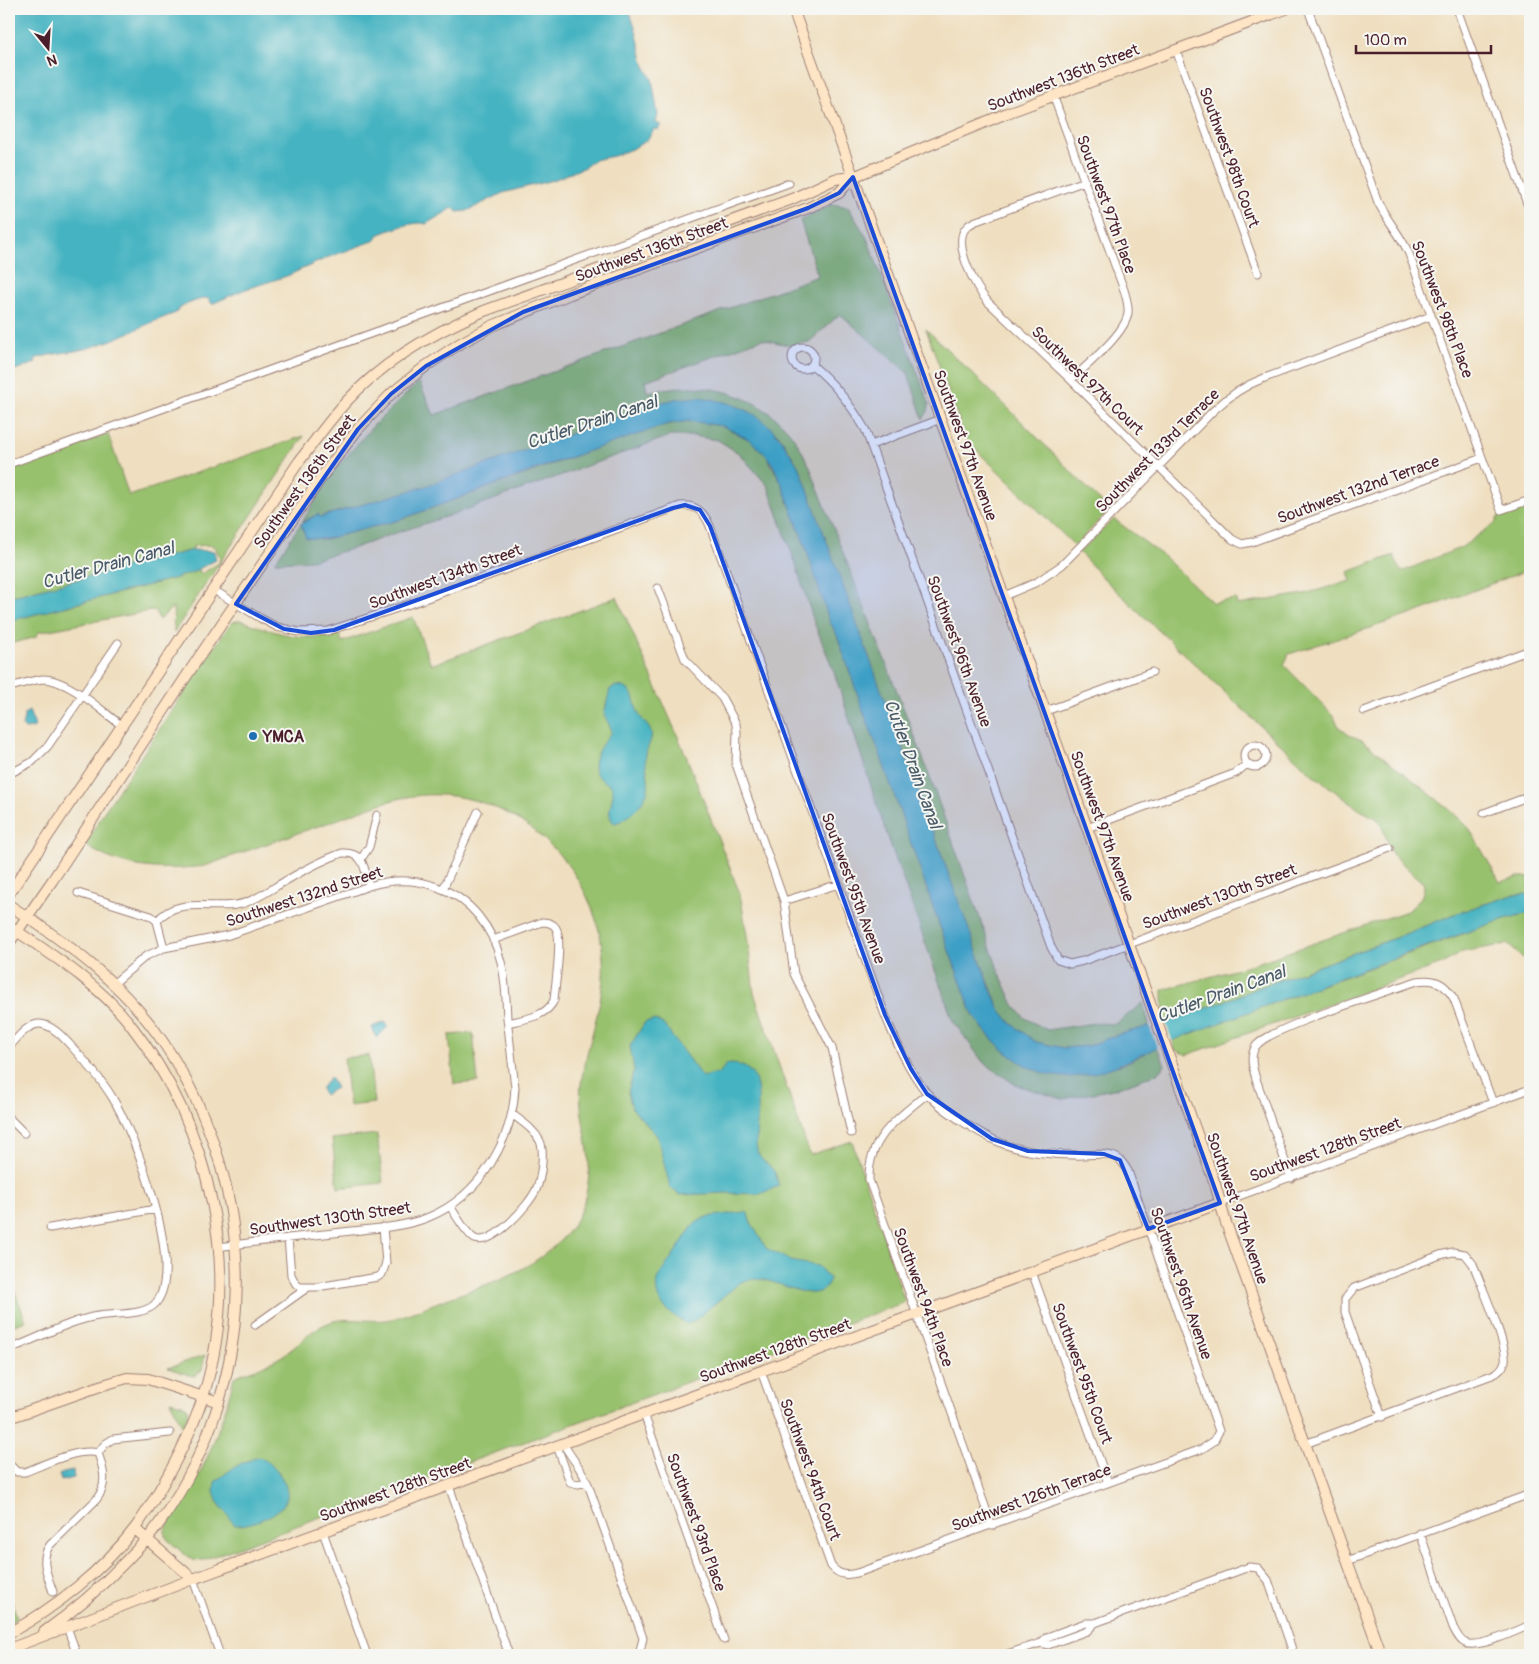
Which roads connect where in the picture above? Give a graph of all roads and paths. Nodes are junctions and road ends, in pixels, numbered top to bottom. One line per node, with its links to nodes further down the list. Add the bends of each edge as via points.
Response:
1 (793, 9): 7 (street, Southwest 97th Avenue)
2 (1286, 9): 5 (street, Southwest 136th Street)
3 (1308, 9): 12 (street, Southwest 98th Place, via 1378,202 1404,244)
4 (1457, 9): 10 (street)
5 (1176, 50): 6 (street, Southwest 136th Street); 11 (street, Southwest 98th Court)
6 (1053, 96): 7 (street, Southwest 136th Street); 8 (street, Southwest 97th Place)
7 (853, 177): 15 (street, Southwest 97th Avenue); 24 (street, Southwest 136th Street, via 836,179 783,202 484,311 418,343 379,370 344,403 298,463); 26 (street, Southwest 136th Street, via 839,193 808,208 516,315 459,344 426,366 391,394 358,428 323,474)
8 (1085, 181): 14 (street, Southwest 97th Place, via 1128,309 1125,323 1112,340); 14 (street, Southwest 97th Court, via 974,222 964,229 962,239 965,257 983,296)
9 (789, 183): 18 (street, Southwest 136th Street)
10 (1530, 212)
11 (1258, 273)
12 (1431, 316): 17 (street, Southwest 98th Place); 19 (street, Southwest 133rd Terrace, via 1247,386 1222,402)
13 (812, 365): 16 (street, Southwest 96th Avenue, via 850,405)
14 (1071, 380): 19 (street, Southwest 97th Court)
15 (941, 418): 16 (street); 25 (street, Southwest 97th Avenue)
16 (871, 445): 60 (street, Southwest 96th Avenue)
17 (1482, 458): 20 (street, Southwest 98th Place, via 1501,510); 22 (street, Southwest 132nd Terrace)
18 (9, 464)
19 (1158, 466): 22 (street, Southwest 97th Court, via 1228,536); 25 (street, Southwest 133rd Terrace, via 1052,573)
20 (1530, 500)
21 (690, 506): 26 (street, Southwest 134th Street, via 673,508 334,630 311,633 284,629 267,623); 46 (street, Southwest 95th Avenue, via 703,512 710,526)
22 (1242, 544)
23 (658, 588): 51 (street, via 685,659 722,698 736,724 736,764)
24 (212, 589): 26 (street, Southwest 134th Street); 34 (street, Southwest 136th Street)
25 (1004, 596): 32 (street, Southwest 97th Avenue)
26 (236, 604): 53 (street, Southwest 136th Street)
27 (118, 643): 31 (street)
28 (1530, 650): 33 (street)
29 (1152, 672): 32 (street)
30 (9, 687): 31 (street, via 46,680)
31 (82, 696): 34 (street); 36 (street, via 44,751 28,765)
32 (1046, 711): 43 (street, Southwest 97th Avenue)
33 (1364, 712)
34 (121, 726): 50 (street, Southwest 136th Street)
35 (1247, 764): 43 (street, via 1236,773)
36 (9, 774)
37 (9, 792): 39 (street)
38 (1530, 796): 41 (street)
39 (9, 798)
40 (478, 812): 48 (street)
41 (1484, 813)
42 (377, 815): 45 (street, via 369,846)
43 (1087, 828): 58 (street, Southwest 97th Avenue)
44 (1390, 848): 58 (street, Southwest 130th Street)
45 (361, 859): 47 (street); 54 (street, via 355,854 342,853 243,903 173,908)
46 (839, 884): 51 (street); 66 (street, Southwest 95th Avenue, via 896,1044)
47 (370, 886): 48 (street, Southwest 132nd Street, via 388,881 407,881); 59 (street, Southwest 132nd Street, via 229,935)
48 (443, 889): 56 (street, Southwest 132nd Street, via 468,904)
49 (78, 893): 54 (street, via 151,916)
50 (9, 894)
51 (784, 900): 74 (street, via 794,974 832,1048)
52 (9, 905): 53 (street, Southwest 128th Street)
53 (26, 916): 55 (street, Southwest 136th Street); 61 (street, Southwest 128th Street)
54 (157, 921): 59 (street)
55 (13, 929): 57 (street, Southwest 136th Street); 67 (street, via 50,952 104,995 147,1047)
56 (493, 940): 62 (street, Southwest 132nd Street, via 503,970); 62 (street, via 542,922 557,929 554,1000 550,1007 534,1016)
57 (9, 943)
58 (1129, 944): 60 (street, Southwest 130th Street, via 1076,963); 77 (street, Southwest 97th Avenue)
59 (164, 948): 61 (street, Southwest 132nd Street, via 140,961)
60 (1058, 960)
61 (113, 984): 65 (street, Southwest 128th Street, via 162,1041)
62 (508, 1023): 71 (street, Southwest 130th Street, via 514,1087)
63 (9, 1047): 79 (street, via 24,1030 38,1024 47,1026 64,1039 85,1061 121,1113)
64 (1530, 1089): 68 (street, Southwest 128th Street)
65 (193, 1091): 67 (street); 69 (street, Southwest 128th Street)
66 (928, 1094): 75 (street, Southwest 95th Avenue, via 957,1118 1007,1145 1055,1154); 88 (street, Southwest 94th Place, via 881,1136 872,1152 869,1170 870,1186)
67 (178, 1099): 70 (street)
68 (1493, 1103): 76 (street, Southwest 128th Street); 76 (street, via 1454,999 1442,984 1431,980 1417,982 1290,1026 1267,1036 1256,1046 1252,1063)
69 (199, 1105): 70 (street); 84 (street, Southwest 128th Street, via 219,1159 230,1204)
70 (184, 1113): 85 (street, via 211,1195)
71 (512, 1114): 78 (street, Southwest 130th Street, via 495,1157 470,1188); 78 (street, via 533,1131 542,1146 540,1175 534,1194 501,1230 480,1240 471,1236)
72 (9, 1118): 73 (street)
73 (24, 1133)
74 (851, 1133)
75 (1111, 1155): 82 (street, Southwest 96th Avenue, via 1126,1166)
76 (1291, 1178): 77 (street, Southwest 128th Street)
77 (1220, 1203): 82 (street, Southwest 128th Street); 99 (street, Southwest 97th Avenue)
78 (450, 1206): 80 (street, Southwest 130th Street, via 418,1221)
79 (156, 1209): 81 (street); 90 (street, via 164,1282 159,1298 150,1308 91,1317)
80 (383, 1227): 83 (street, Southwest 130th Street); 87 (street, via 386,1262 382,1274 373,1279)
81 (50, 1228)
82 (1148, 1229): 86 (street, Southwest 128th Street); 97 (street, Southwest 96th Avenue)
83 (288, 1238): 84 (street, Southwest 130th Street); 87 (street, via 293,1280)
84 (235, 1245): 85 (street, Southwest 130th Street); 93 (street, Southwest 128th Street, via 236,1314)
85 (218, 1247): 92 (street, via 219,1310)
86 (1032, 1272): 88 (street, Southwest 128th Street); 104 (street, Southwest 95th Court)
87 (307, 1288): 89 (street)
88 (916, 1314): 91 (street, Southwest 128th Street); 107 (street, Southwest 94th Place)
89 (255, 1325)
90 (9, 1349)
91 (761, 1371): 94 (street, Southwest 128th Street); 113 (street, Southwest 94th Court, via 831,1566)
92 (203, 1396): 93 (street); 96 (street, via 148,1379 127,1378); 108 (street, via 180,1454)
93 (218, 1402): 111 (street, Southwest 128th Street, via 194,1464)
94 (644, 1414): 100 (street, Southwest 128th Street); 120 (street, Southwest 93rd Place)
95 (1382, 1416): 95 (street, via 1346,1316 1344,1303 1350,1291 1446,1254 1465,1254 1473,1264 1502,1342 1504,1365 1495,1374); 99 (street)
96 (9, 1418)
97 (1218, 1427): 104 (street, Southwest 126th Terrace, via 1216,1438 1206,1448)
98 (170, 1434): 101 (street, via 113,1439)
99 (1305, 1444): 112 (street, Southwest 97th Avenue)
100 (560, 1445): 103 (street); 103 (street, via 570,1482); 105 (street, Southwest 128th Street)
101 (98, 1453): 102 (street, via 75,1454 25,1472 16,1472); 115 (street, via 104,1475 100,1494 45,1553 45,1566)
102 (9, 1464)
103 (587, 1482): 126 (street, via 643,1638)
104 (1108, 1484): 107 (street, Southwest 126th Terrace)
105 (449, 1486): 109 (street, Southwest 128th Street); 125 (street)
106 (1530, 1494): 110 (street)
107 (992, 1526): 113 (street, Southwest 126th Terrace, via 857,1573)
108 (135, 1528): 111 (street); 118 (street, via 105,1562 70,1592)
109 (322, 1532): 114 (street, Southwest 128th Street); 124 (street)
110 (1420, 1533): 112 (street); 116 (street, via 1453,1627 1465,1642 1480,1643)
111 (147, 1539): 114 (street); 119 (street, Southwest 128th Street, via 76,1608)
112 (1347, 1561): 129 (street, Southwest 97th Avenue)
113 (840, 1574)
114 (193, 1580): 117 (street, Southwest 128th Street); 123 (street)
115 (53, 1592)
116 (1530, 1625)
117 (67, 1627): 119 (street, Southwest 128th Street); 122 (street)
118 (9, 1633)
119 (31, 1640): 121 (street, Southwest 128th Street)
120 (724, 1640)
121 (9, 1649)
122 (77, 1655)
123 (220, 1655)
124 (367, 1655)
125 (509, 1655)
126 (639, 1655)
127 (1004, 1655): 128 (street, via 1243,1568 1258,1568 1268,1580)
128 (1294, 1655)
129 (1381, 1655)

